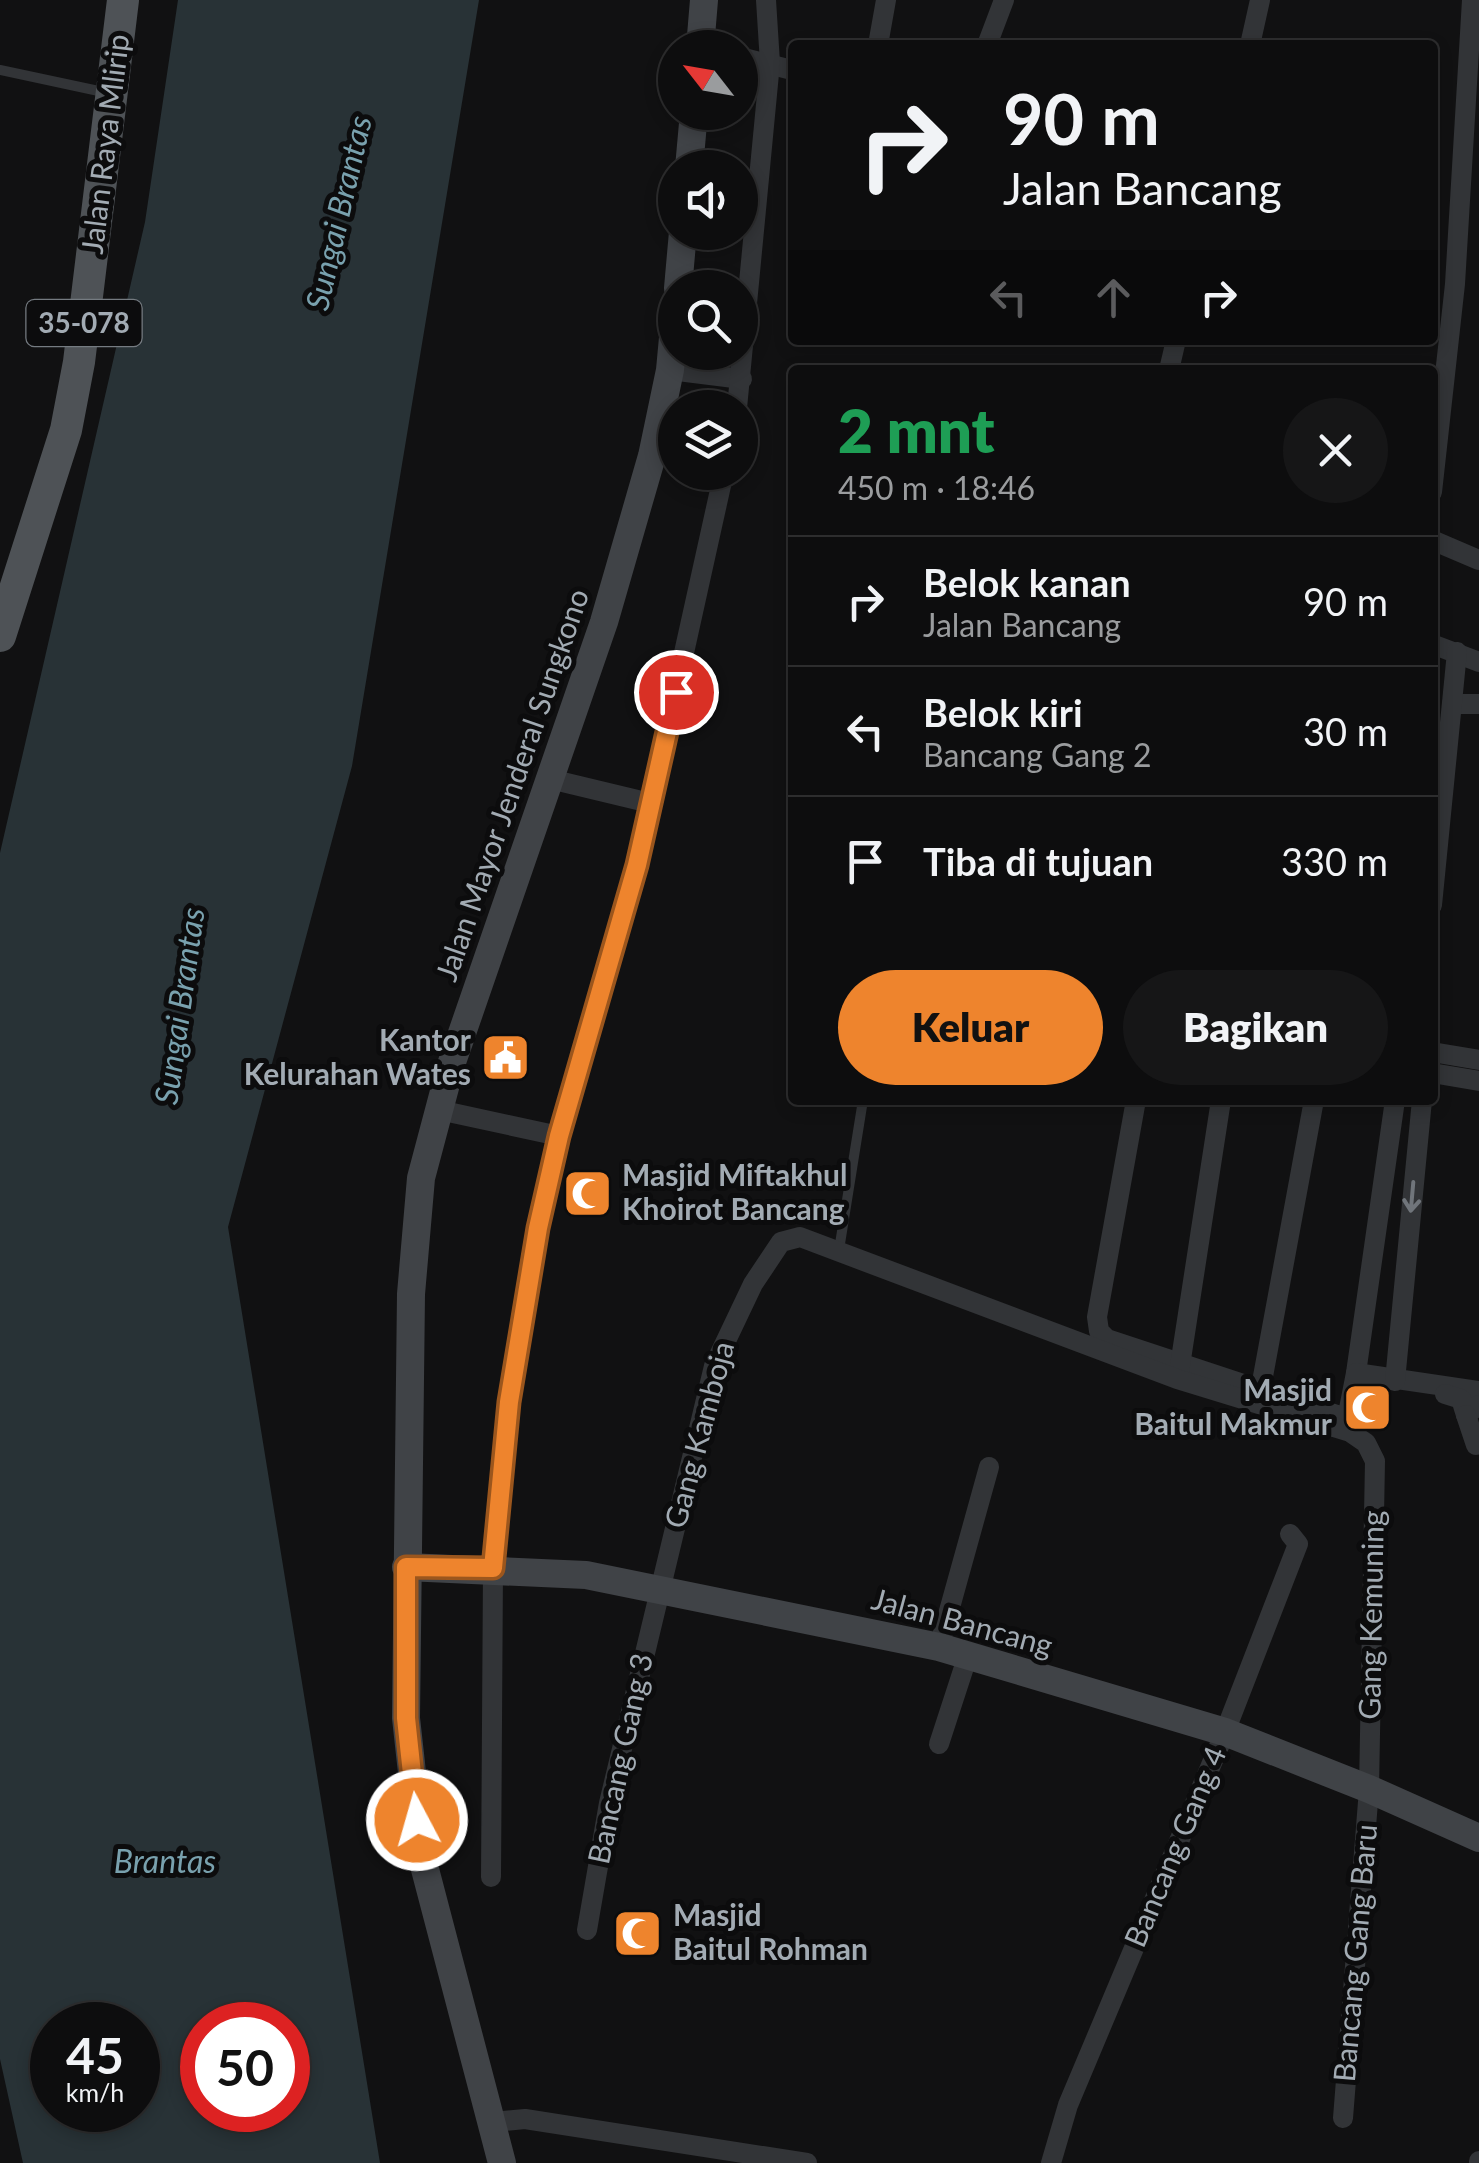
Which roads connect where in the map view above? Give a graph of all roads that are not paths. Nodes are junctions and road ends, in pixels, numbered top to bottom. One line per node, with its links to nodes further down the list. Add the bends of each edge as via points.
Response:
1 (123, 0): 16 (main road, Jalan Raya Mlirip / 35-078)
2 (704, 0): 8 (main road)
3 (766, 0): 13 (street)
4 (886, 0): 9 (street)
5 (1004, 0): 10 (street)
6 (1260, 0): 11 (street)
7 (1472, 0): 17 (street)
8 (702, 30)
9 (879, 40)
10 (989, 40)
11 (1251, 40)
12 (758, 61): 13 (street)
13 (770, 63): 14 (street); 21 (street)
14 (788, 69)
15 (0, 70): 16 (lane)
16 (114, 94): 27 (main road, Jalan Raya Mlirip / 35-078, via 66,430)
17 (1472, 96): 19 (street)
18 (1438, 279): 19 (street)
19 (1454, 284): 23 (street)
20 (670, 370): 21 (street); 34 (main road, Jalan Mayor Jenderal Sungkono, via 610,604)
21 (742, 379): 22 (street)
22 (740, 390)
23 (1438, 435)
24 (720, 490): 36 (street)
25 (1438, 543): 26 (street)
26 (1479, 560)
27 (7, 593): 28 (main road, Jalan Raya Mlirip / 35-078)
28 (0, 636)
29 (1438, 646): 30 (street)
30 (1457, 652): 31 (street); 32 (street)
31 (1479, 662)
32 (1452, 704): 33 (street); 35 (street)
33 (1479, 704)
34 (550, 779): 36 (street); 47 (main road, Jalan Mayor Jenderal Sungkono)
35 (1438, 801)
36 (650, 803): 48 (street)
37 (1438, 1053): 38 (street)
38 (1479, 1060)
39 (1438, 1073): 40 (street)
40 (1479, 1081)
41 (862, 1105): 49 (lane)
42 (1135, 1105): 50 (street, via 1097,1326 1107,1339)
43 (1221, 1105): 50 (street)
44 (1313, 1105): 55 (street)
45 (1394, 1105): 51 (street)
46 (1422, 1105): 52 (street, one-way to 52)
47 (439, 1110): 48 (street); 60 (main road, Jalan Mayor Jenderal Sungkono, via 421,1178 412,1294)
48 (559, 1136): 61 (street, via 509,1402)
49 (839, 1250): 50 (street); 62 (street, Gang Kamboja, via 800,1236 786,1238 753,1284 722,1343)
50 (1179, 1371): 55 (street)
51 (1356, 1373): 52 (street); 55 (street, via 1343,1417)
52 (1395, 1381): 54 (street)
53 (1428, 1392): 56 (street, via 1457,1396)
54 (1479, 1392)
55 (1259, 1398): 67 (street, Gang Kemuning, via 1350,1432 1375,1461)
56 (1472, 1410): 57 (street)
57 (1476, 1445)
58 (989, 1468): 63 (street)
59 (1290, 1534): 65 (street, Bancang Gang 4, via 1298,1544)
60 (406, 1567): 61 (main road, Jalan Bancang); 72 (main road, Jalan Mayor Jenderal Sungkono, via 406,1718 420,1854)
61 (493, 1568): 62 (main road, Jalan Bancang); 69 (street)
62 (659, 1588): 63 (main road, Jalan Bancang); 70 (street, Bancang Gang 3)
63 (939, 1646): 64 (main road, Jalan Bancang)
64 (968, 1655): 65 (main road, Jalan Bancang); 66 (street)
65 (1225, 1732): 67 (main road, Jalan Bancang); 75 (street, Bancang Gang 4, via 1068,2105)
66 (939, 1744)
67 (1369, 1788): 68 (main road, Jalan Bancang); 71 (street, Bancang Gang Baru)
68 (1479, 1838)
69 (491, 1877)
70 (587, 1930)
71 (1343, 2118)
72 (493, 2122): 73 (main road, Jalan Mayor Jenderal Sungkono); 74 (street, via 525,2119)
73 (502, 2163)
74 (807, 2163)
75 (1051, 2163)

